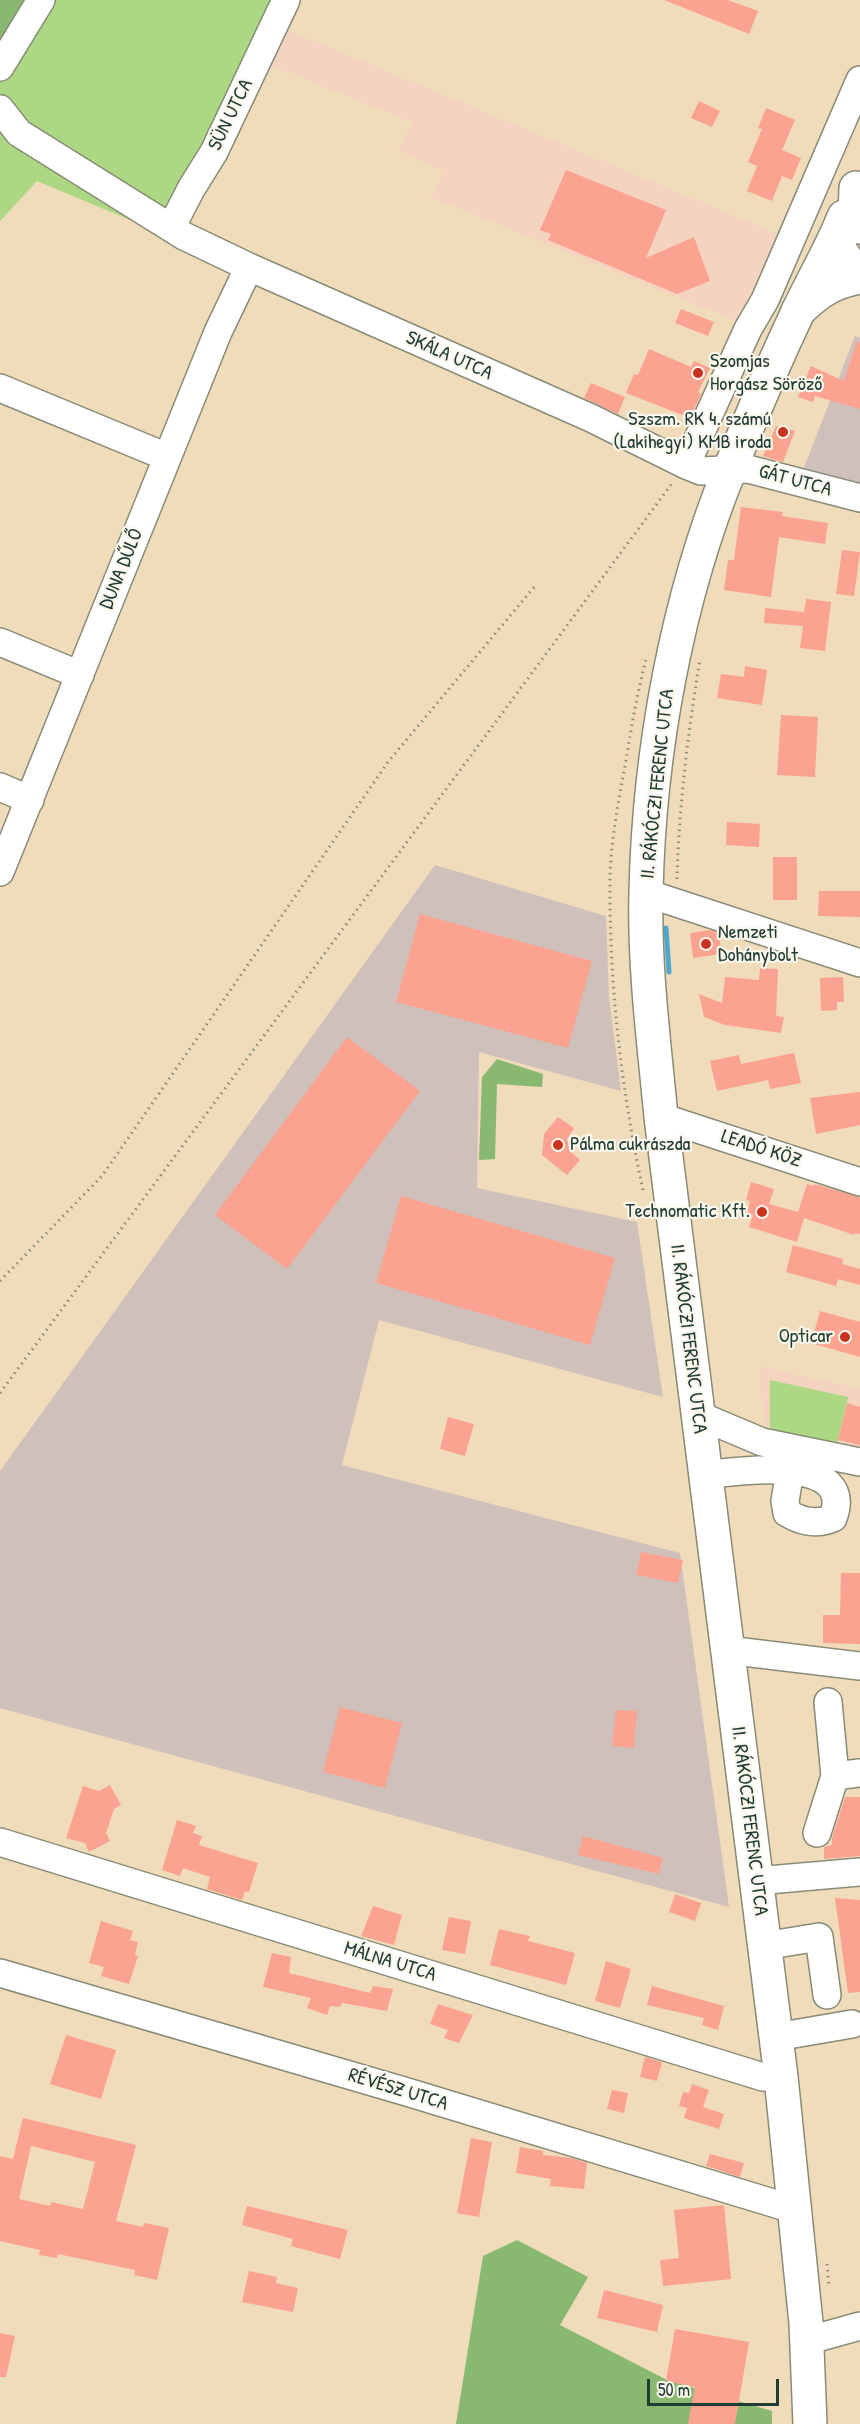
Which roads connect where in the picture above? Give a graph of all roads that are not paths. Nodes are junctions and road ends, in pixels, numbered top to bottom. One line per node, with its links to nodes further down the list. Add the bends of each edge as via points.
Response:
1 (41, 0): 3 (street)
2 (286, 0): 7 (street, SÜN UTCA, via 214,152)
3 (0, 67)
4 (860, 80): 15 (street, via 765,300)
5 (0, 109): 7 (street, SKÁLA UTCA, via 19,133)
6 (858, 184): 8 (main road, II. RÁKÓCZI FERENC UTCA)
7 (171, 228): 9 (street, SKÁLA UTCA)
8 (847, 247): 11 (main road, II. RÁKÓCZI FERENC UTCA)
9 (249, 267): 13 (street, DUNA DŰLŐ); 15 (street, SKÁLA UTCA, via 591,418)
10 (860, 277): 11 (main road, via 820,291)
11 (798, 311): 14 (main road, II. RÁKÓCZI FERENC UTCA)
12 (0, 388): 13 (street)
13 (167, 457): 18 (street, DUNA DŰLŐ)
14 (729, 470): 15 (street, SKÁLA UTCA); 16 (street, GÁT UTCA, via 748,469); 22 (main road, II. RÁKÓCZI FERENC UTCA, via 689,595 657,755 649,824)
15 (678, 475)
16 (860, 498)
17 (0, 642): 18 (street)
18 (80, 675): 20 (street, DUNA DŰLŐ)
19 (0, 787): 20 (street)
20 (30, 800): 21 (street, DUNA DŰLŐ)
21 (0, 872)
22 (661, 898): 23 (street); 24 (main road, II. RÁKÓCZI FERENC UTCA, via 651,1012)
23 (860, 963)
24 (661, 1117): 25 (street, LEADÓ KÖZ); 26 (main road, II. RÁKÓCZI FERENC UTCA)
25 (860, 1182)
26 (698, 1415): 27 (street); 31 (main road, II. RÁKÓCZI FERENC UTCA)
27 (753, 1438): 28 (street); 29 (street)
28 (860, 1462)
29 (754, 1469): 30 (street); 31 (street)
30 (790, 1471)
31 (705, 1475): 32 (main road, II. RÁKÓCZI FERENC UTCA)
32 (727, 1650): 33 (street); 39 (main road, II. RÁKÓCZI FERENC UTCA)
33 (857, 1672)
34 (828, 1702): 35 (street)
35 (847, 1775): 36 (street)
36 (817, 1833)
37 (0, 1842): 45 (street, MÁLNA UTCA, via 763,2077)
38 (860, 1872): 39 (street)
39 (756, 1881): 40 (main road, II. RÁKÓCZI FERENC UTCA)
40 (764, 1946): 42 (street, via 819,1937); 44 (main road, II. RÁKÓCZI FERENC UTCA)
41 (0, 1973): 46 (street, RÉVÉSZ UTCA)
42 (826, 1995)
43 (852, 2024): 44 (street)
44 (776, 2037): 45 (main road, II. RÁKÓCZI FERENC UTCA)
45 (781, 2077): 46 (main road, II. RÁKÓCZI FERENC UTCA)
46 (796, 2210): 48 (main road, II. RÁKÓCZI FERENC UTCA)
47 (860, 2326): 48 (street)
48 (807, 2341): 49 (main road, II. RÁKÓCZI FERENC UTCA)
49 (810, 2424)

